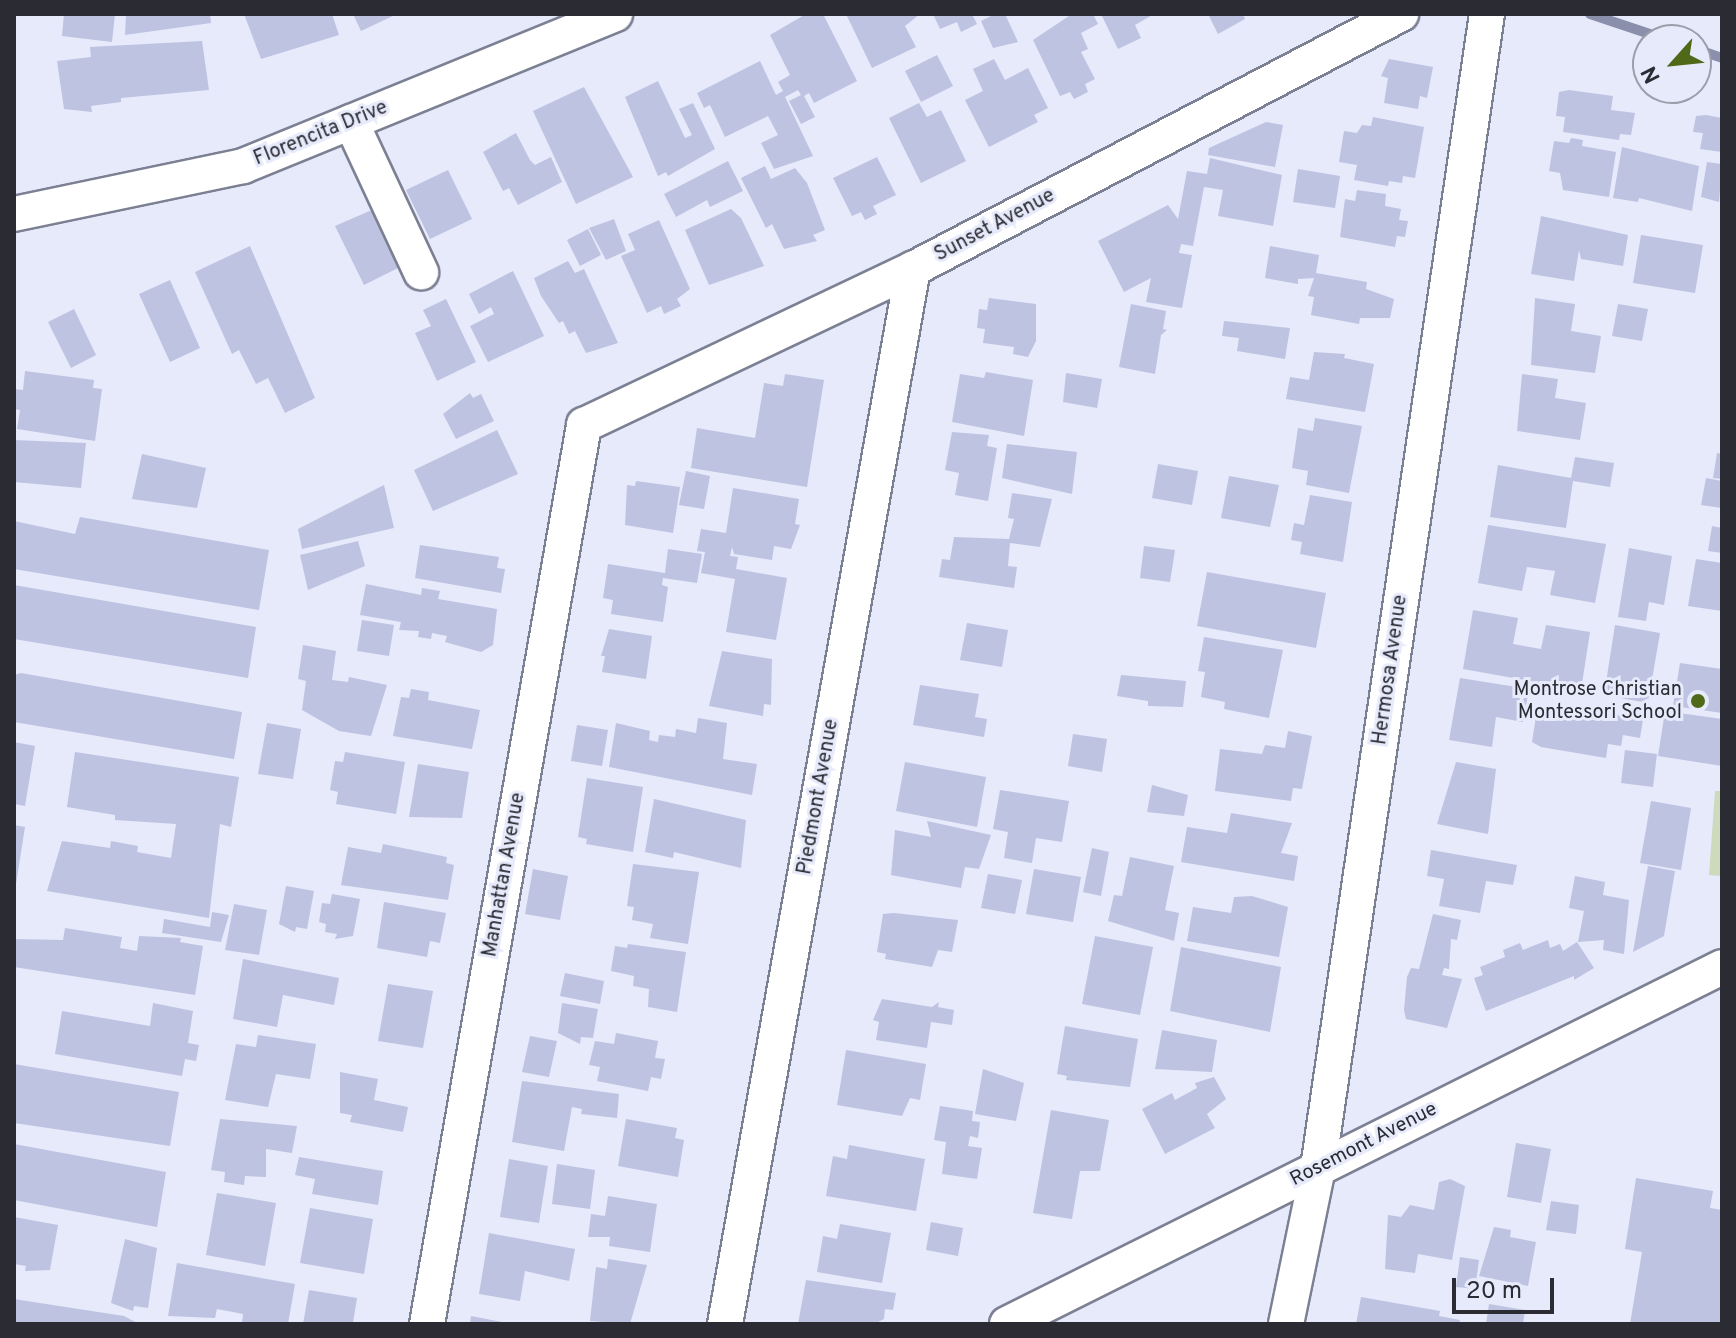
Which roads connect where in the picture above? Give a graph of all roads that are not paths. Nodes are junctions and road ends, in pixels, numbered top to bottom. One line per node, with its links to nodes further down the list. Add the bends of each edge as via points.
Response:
1 (615, 14): 4 (street, Florencita Drive)
2 (1401, 14): 6 (street, Sunset Avenue)
3 (1487, 14): 10 (street, Hermosa Avenue)
4 (351, 122): 5 (street, Florencita Drive, via 243,166); 7 (street)
5 (14, 214)
6 (913, 269): 8 (street, Sunset Avenue); 12 (street, Piedmont Avenue)
7 (421, 272)
8 (584, 425): 11 (street, Manhattan Avenue)
9 (1722, 967): 10 (street, Rosemont Avenue)
10 (1318, 1168): 13 (street, Rosemont Avenue); 14 (street, Hermosa Avenue)
11 (427, 1324)
12 (725, 1324)
13 (1007, 1324)
14 (1286, 1324)

